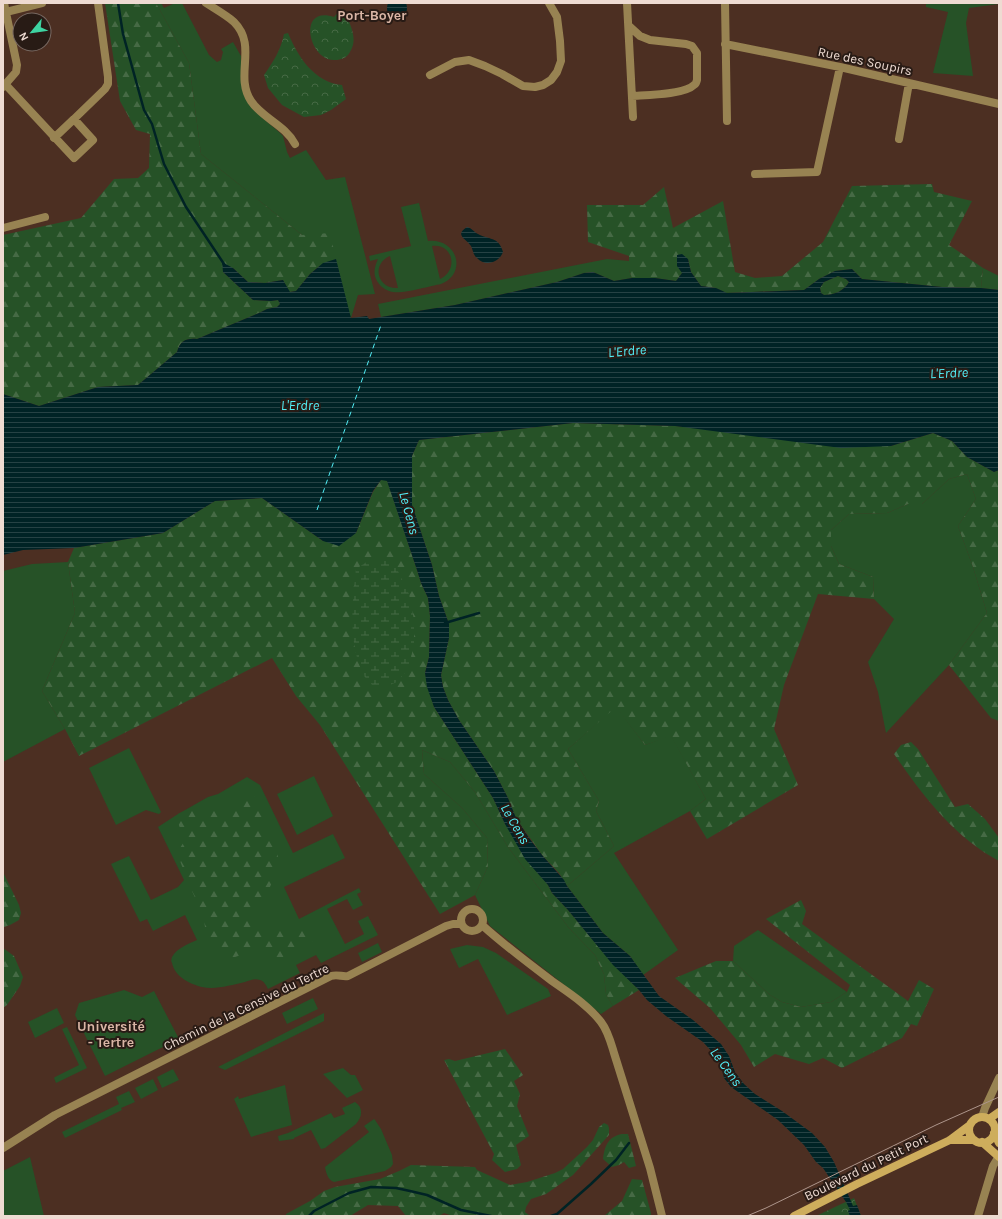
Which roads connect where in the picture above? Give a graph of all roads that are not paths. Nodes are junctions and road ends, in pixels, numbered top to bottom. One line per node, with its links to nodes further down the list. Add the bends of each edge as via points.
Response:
1 (4, 3): 8 (street)
2 (42, 3): 8 (street)
3 (98, 3): 18 (street, via 108,84)
4 (206, 3): 22 (street, via 232,20 241,31 246,55 246,92 255,106 291,136)
5 (549, 3): 12 (street, via 557,17 561,62 554,76 543,85 522,86 470,60 455,62)
6 (627, 3): 9 (street)
7 (725, 3): 10 (street)
8 (6, 12): 14 (street, via 17,65 16,72)
9 (629, 26): 15 (street); 15 (street, via 640,36 650,40 686,44 692,46 697,53 697,80 693,87 670,93)
10 (725, 44): 11 (street, Rue des Soupirs); 19 (street)
11 (840, 67): 13 (street, Rue des Soupirs); 23 (street, via 817,172)
12 (430, 75)
13 (909, 83): 16 (street, Rue des Soupirs); 21 (street)
14 (5, 86): 20 (street)
15 (632, 96): 17 (street)
16 (999, 104)
17 (633, 117)
18 (74, 119): 20 (street); 20 (street, via 93,140 79,154 74,158)
19 (727, 121)
20 (54, 138)
21 (899, 139)
22 (295, 144)
23 (756, 174)
24 (45, 217): 25 (street)
25 (3, 228)
26 (461, 924): 27 (street, via 471,932); 27 (street, via 460,918 463,913 472,909 481,914); 36 (street, Chemin de la Censive du Tertre, via 446,926 348,976 331,976 56,1115)
27 (482, 925): 38 (street, via 506,947 578,999 603,1025 650,1168)
28 (999, 1078): 30 (street, via 985,1108)
29 (999, 1112): 30 (main road)
30 (986, 1118): 31 (main road, via 974,1119); 32 (main road, via 993,1124)
31 (970, 1125): 33 (main road, Boulevard du Petit Port); 34 (main road, via 970,1134)
32 (994, 1133): 34 (main road, via 988,1141); 35 (main road)
33 (950, 1140): 34 (main road, Boulevard du Petit Port); 39 (main road, Boulevard du Petit Port)
34 (978, 1141): 37 (main road)
35 (999, 1144)
36 (3, 1148)
37 (999, 1156): 40 (street, via 993,1166)
38 (662, 1216)
39 (794, 1216)
40 (978, 1216)

